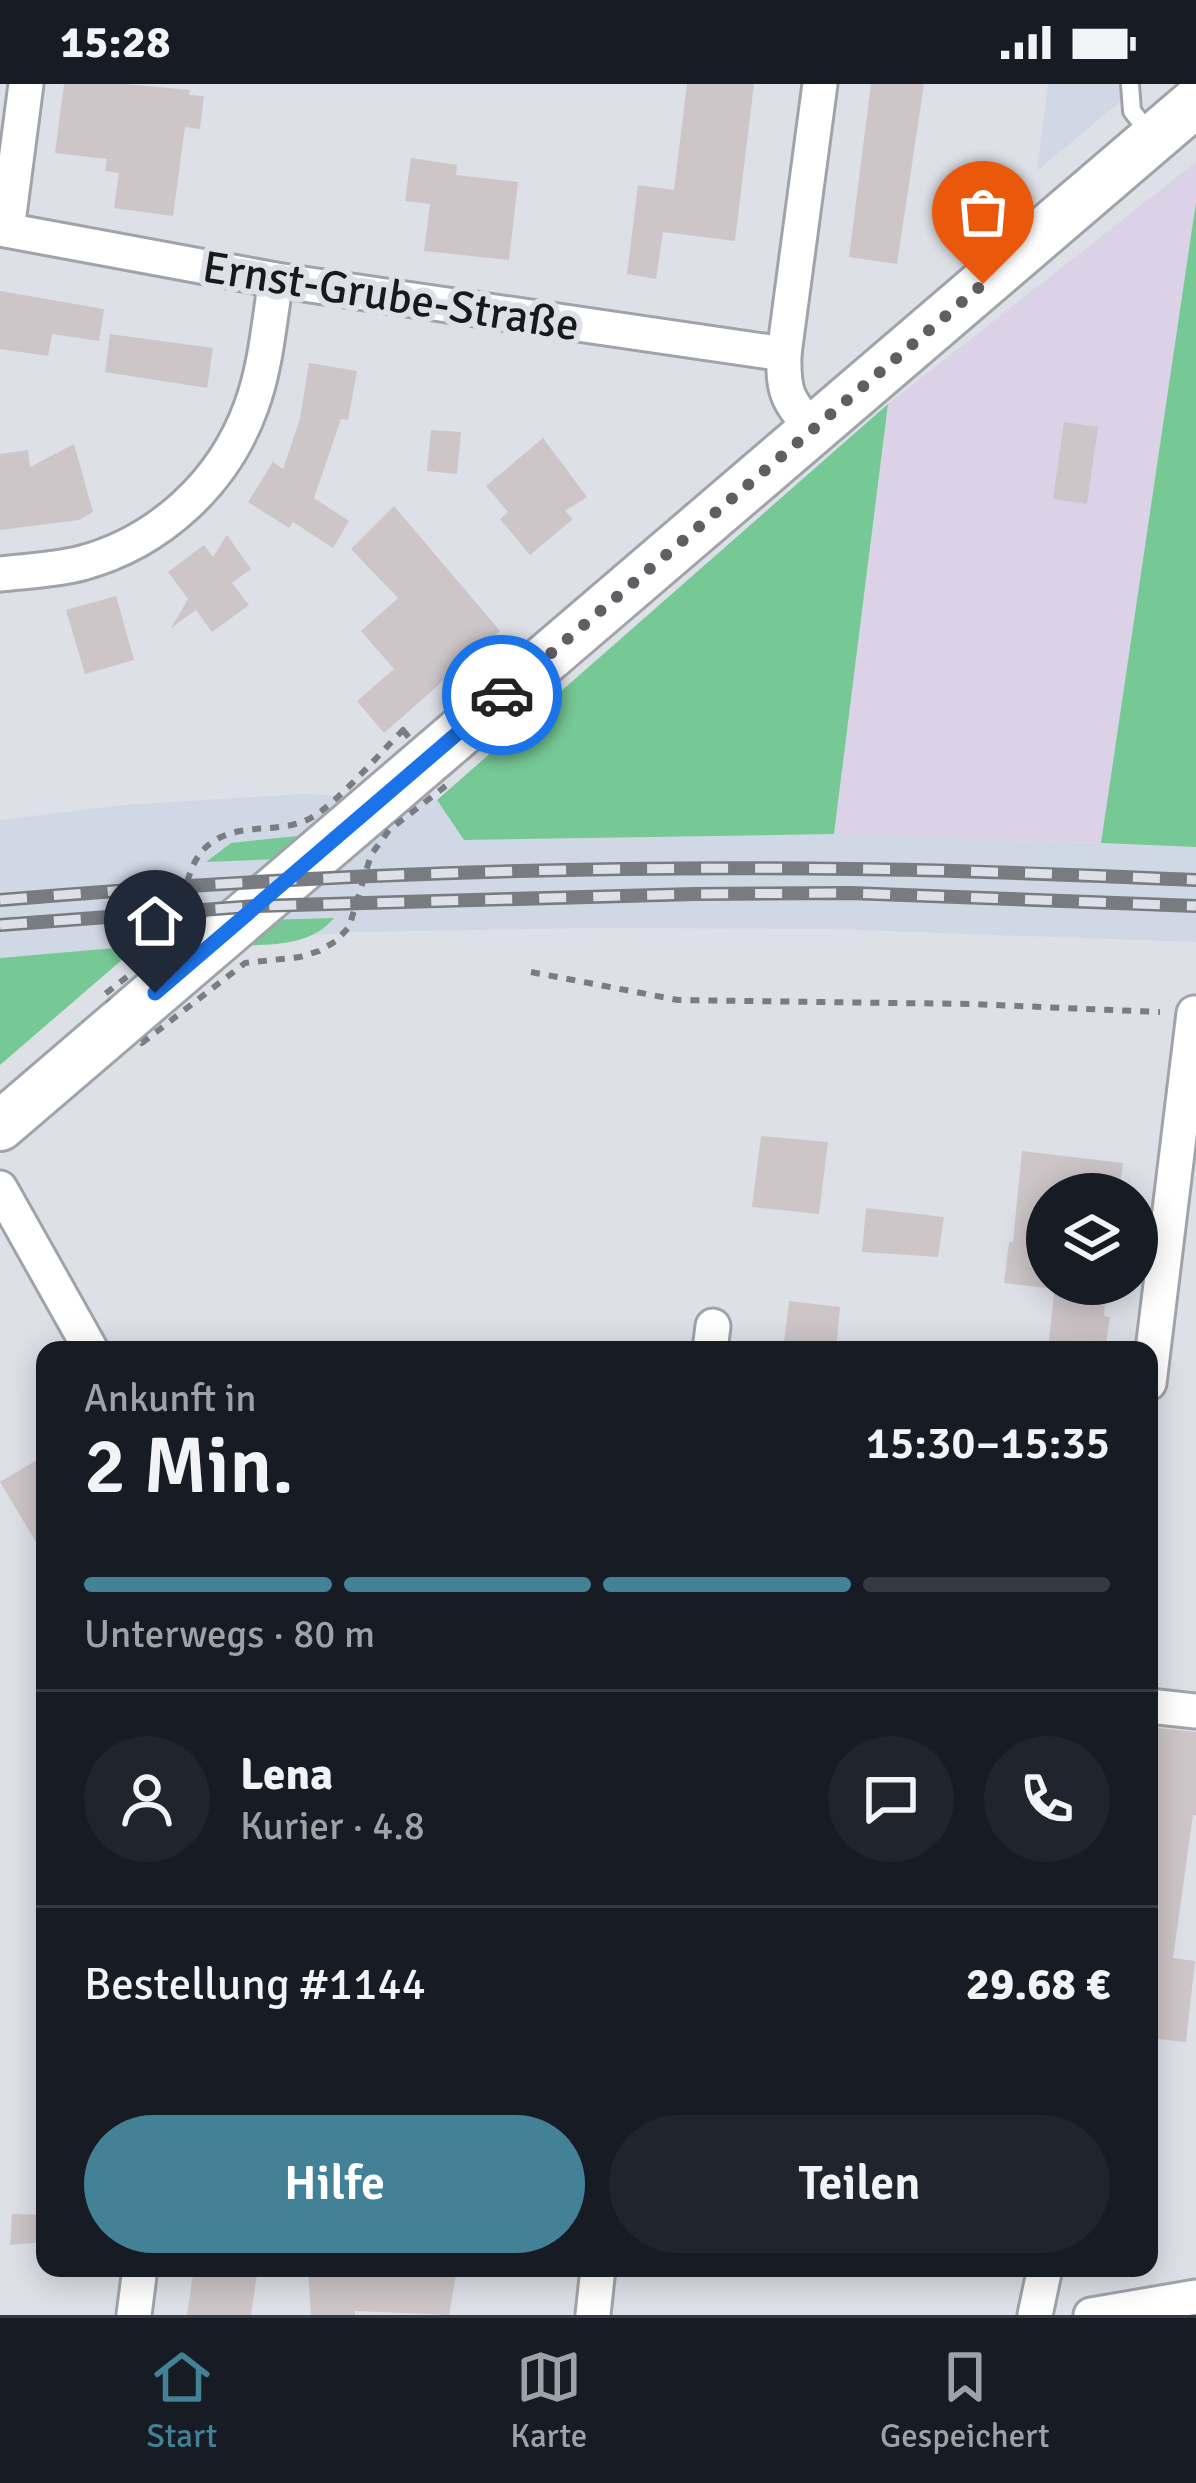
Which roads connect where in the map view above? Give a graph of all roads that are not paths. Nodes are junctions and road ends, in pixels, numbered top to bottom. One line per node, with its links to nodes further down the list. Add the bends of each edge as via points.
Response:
1 (26, 84): 6 (street)
2 (820, 84): 8 (street)
3 (1130, 84): 5 (lane, via 1132,111)
4 (1196, 102): 5 (main road)
5 (1154, 138): 9 (main road)
6 (4, 229): 7 (street, Ernst-Grube-Straße)
7 (276, 280): 8 (street, Ernst-Grube-Straße); 10 (street, via 253,404 203,489 173,518 112,552)
8 (784, 354): 9 (street, via 784,384)
9 (812, 429): 12 (main road)
10 (0, 574)
11 (1194, 1013): 15 (street)
12 (0, 1126)
13 (0, 1188): 14 (street)
14 (86, 1341)
15 (1154, 1341)
16 (1158, 1707): 17 (street)
17 (1196, 1711)
18 (139, 2277): 22 (street)
19 (597, 2277): 23 (street)
20 (1043, 2277): 24 (street)
21 (1196, 2297): 25 (street)
22 (134, 2315)
23 (592, 2315)
24 (1035, 2315)
25 (1091, 2315)

